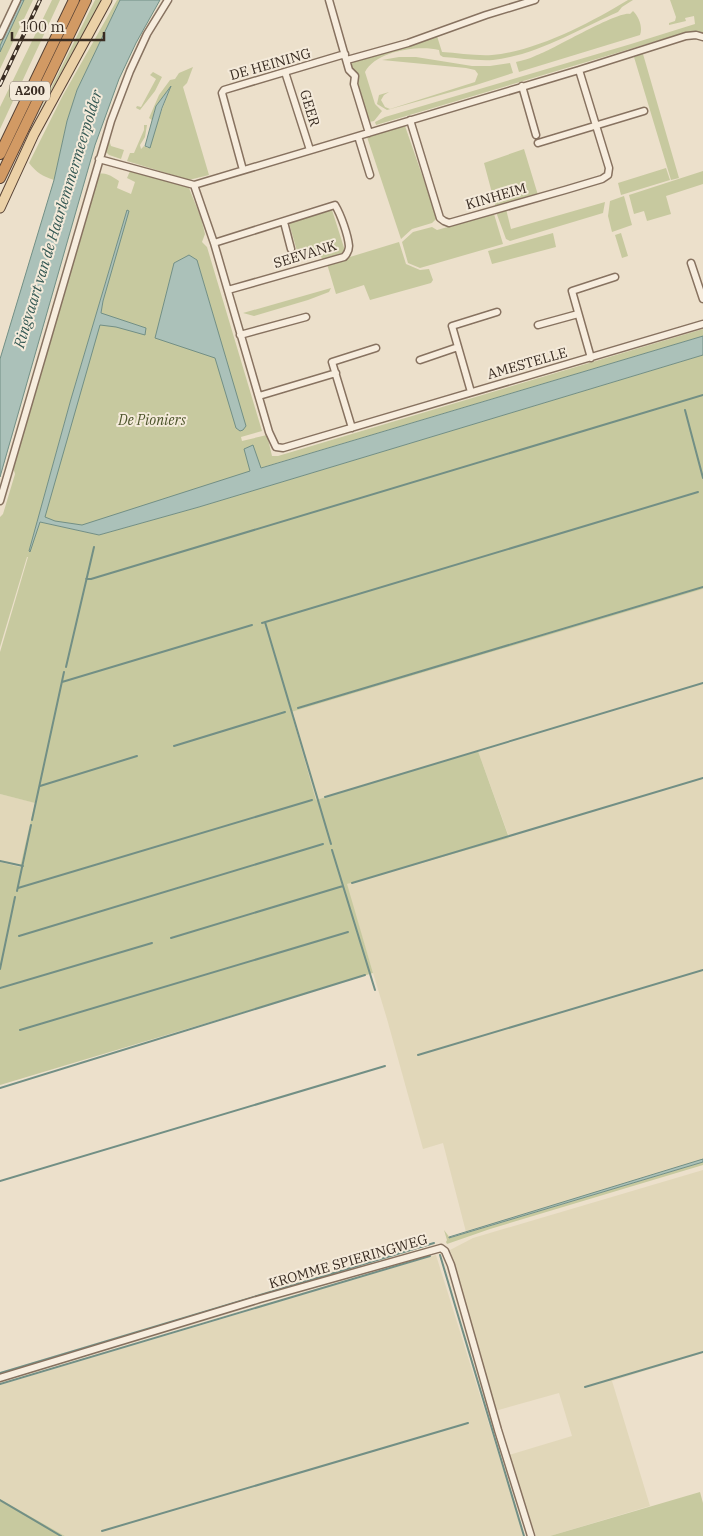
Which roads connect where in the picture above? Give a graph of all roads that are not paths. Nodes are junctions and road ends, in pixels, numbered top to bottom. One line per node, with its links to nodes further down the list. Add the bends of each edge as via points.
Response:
1 (17, 0): 8 (street)
2 (73, 0): 22 (highway, A200)
3 (86, 0): 26 (highway, A200)
4 (107, 0): 28 (main road, via 34,134)
5 (168, 0): 23 (street, via 130,71)
6 (329, 0): 10 (street)
7 (535, 0): 10 (street, DE HEINING, via 408,43)
8 (0, 36)
9 (703, 36): 11 (street, via 686,36)
10 (346, 57): 12 (street, DE HEINING); 17 (street, via 349,70 355,76 354,84)
11 (579, 70): 13 (street); 16 (street, KINHEIM)
12 (285, 72): 21 (street, GEER); 24 (street, DE HEINING, via 224,90 222,94)
13 (522, 86): 15 (street); 18 (street)
14 (644, 111): 16 (street)
15 (410, 120): 16 (street, KINHEIM, via 440,218 449,222 602,179 610,168); 17 (street)
16 (598, 126): 20 (street)
17 (369, 133): 19 (street)
18 (536, 134)
19 (358, 136): 21 (street); 25 (street)
20 (538, 143)
21 (310, 150): 24 (street)
22 (0, 154)
23 (99, 159): 27 (street); 50 (street)
24 (243, 170): 27 (street)
25 (370, 175)
26 (0, 178)
27 (194, 185): 30 (street)
28 (0, 208)
29 (284, 222): 30 (street, SEEVANK); 31 (street, SEEVANK); 34 (street, SEEVANK, via 335,205 349,246 348,252 344,257)
30 (214, 243): 34 (street)
31 (291, 249)
32 (691, 263): 35 (street)
33 (615, 277): 37 (street, via 572,291)
34 (228, 290): 41 (street)
35 (703, 299)
36 (497, 312): 43 (street, AMESTELLE, via 452,326)
37 (578, 314): 40 (street); 44 (street)
38 (306, 317): 41 (street)
39 (703, 324): 44 (street, AMESTELLE)
40 (538, 325)
41 (240, 335): 48 (street)
42 (376, 348): 46 (street, via 332,362)
43 (458, 348): 45 (street); 47 (street, AMESTELLE)
44 (591, 358): 47 (street, AMESTELLE)
45 (420, 360)
46 (336, 373): 48 (street); 49 (street)
47 (471, 392): 49 (street, AMESTELLE)
48 (259, 396): 49 (street, AMESTELLE, via 276,447 283,448)
49 (352, 428)
50 (0, 501)
51 (0, 1378): 52 (street, KROMME SPIERINGWEG, via 441,1248 451,1265)
52 (531, 1536)

